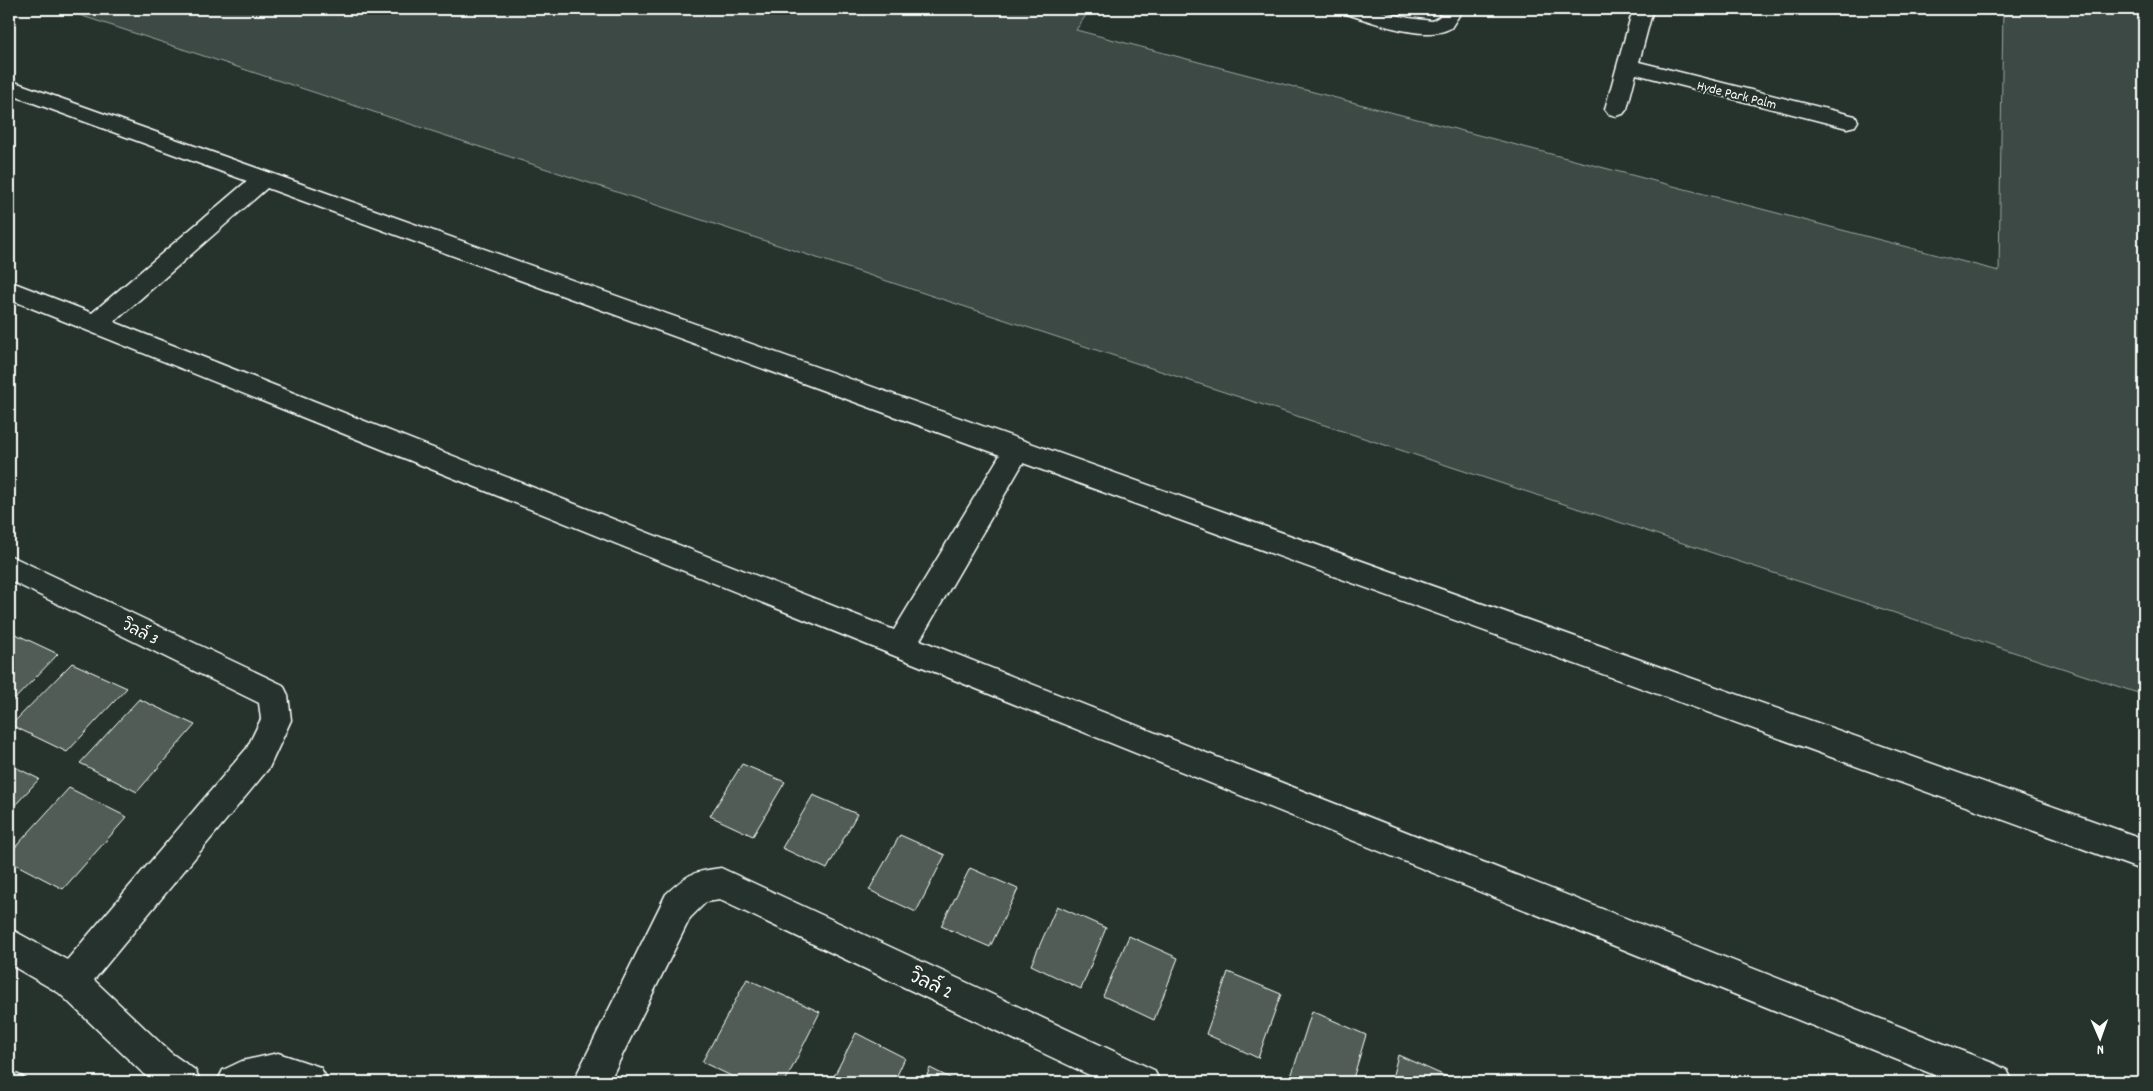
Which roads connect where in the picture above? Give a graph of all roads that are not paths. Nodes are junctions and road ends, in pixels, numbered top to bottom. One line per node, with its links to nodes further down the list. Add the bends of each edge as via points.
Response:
1 (1350, 9): 2 (street, via 1423,27 1438,27 1448,20)
2 (1453, 9)
3 (1643, 9): 4 (street)
4 (1628, 66): 6 (street); 7 (street, Hyde Park Palm)
5 (9, 87): 8 (street)
6 (1616, 109)
7 (1847, 121)
8 (263, 178): 10 (street); 11 (street)
9 (9, 290): 10 (street)
10 (96, 324): 13 (street)
11 (1017, 450): 13 (street); 14 (street)
12 (9, 567): 16 (street, วิลล์ 3, via 273,694 276,720 258,758)
13 (900, 646): 22 (street)
14 (2144, 855)
15 (9, 945): 16 (street)
16 (71, 981): 17 (street, via 159,1065)
17 (183, 1082)
18 (235, 1082): 19 (street, via 278,1071)
19 (311, 1082)
20 (591, 1082): 21 (street, วิลล์ 2, via 678,906 698,887 721,884)
21 (1142, 1082)
22 (1995, 1082)

